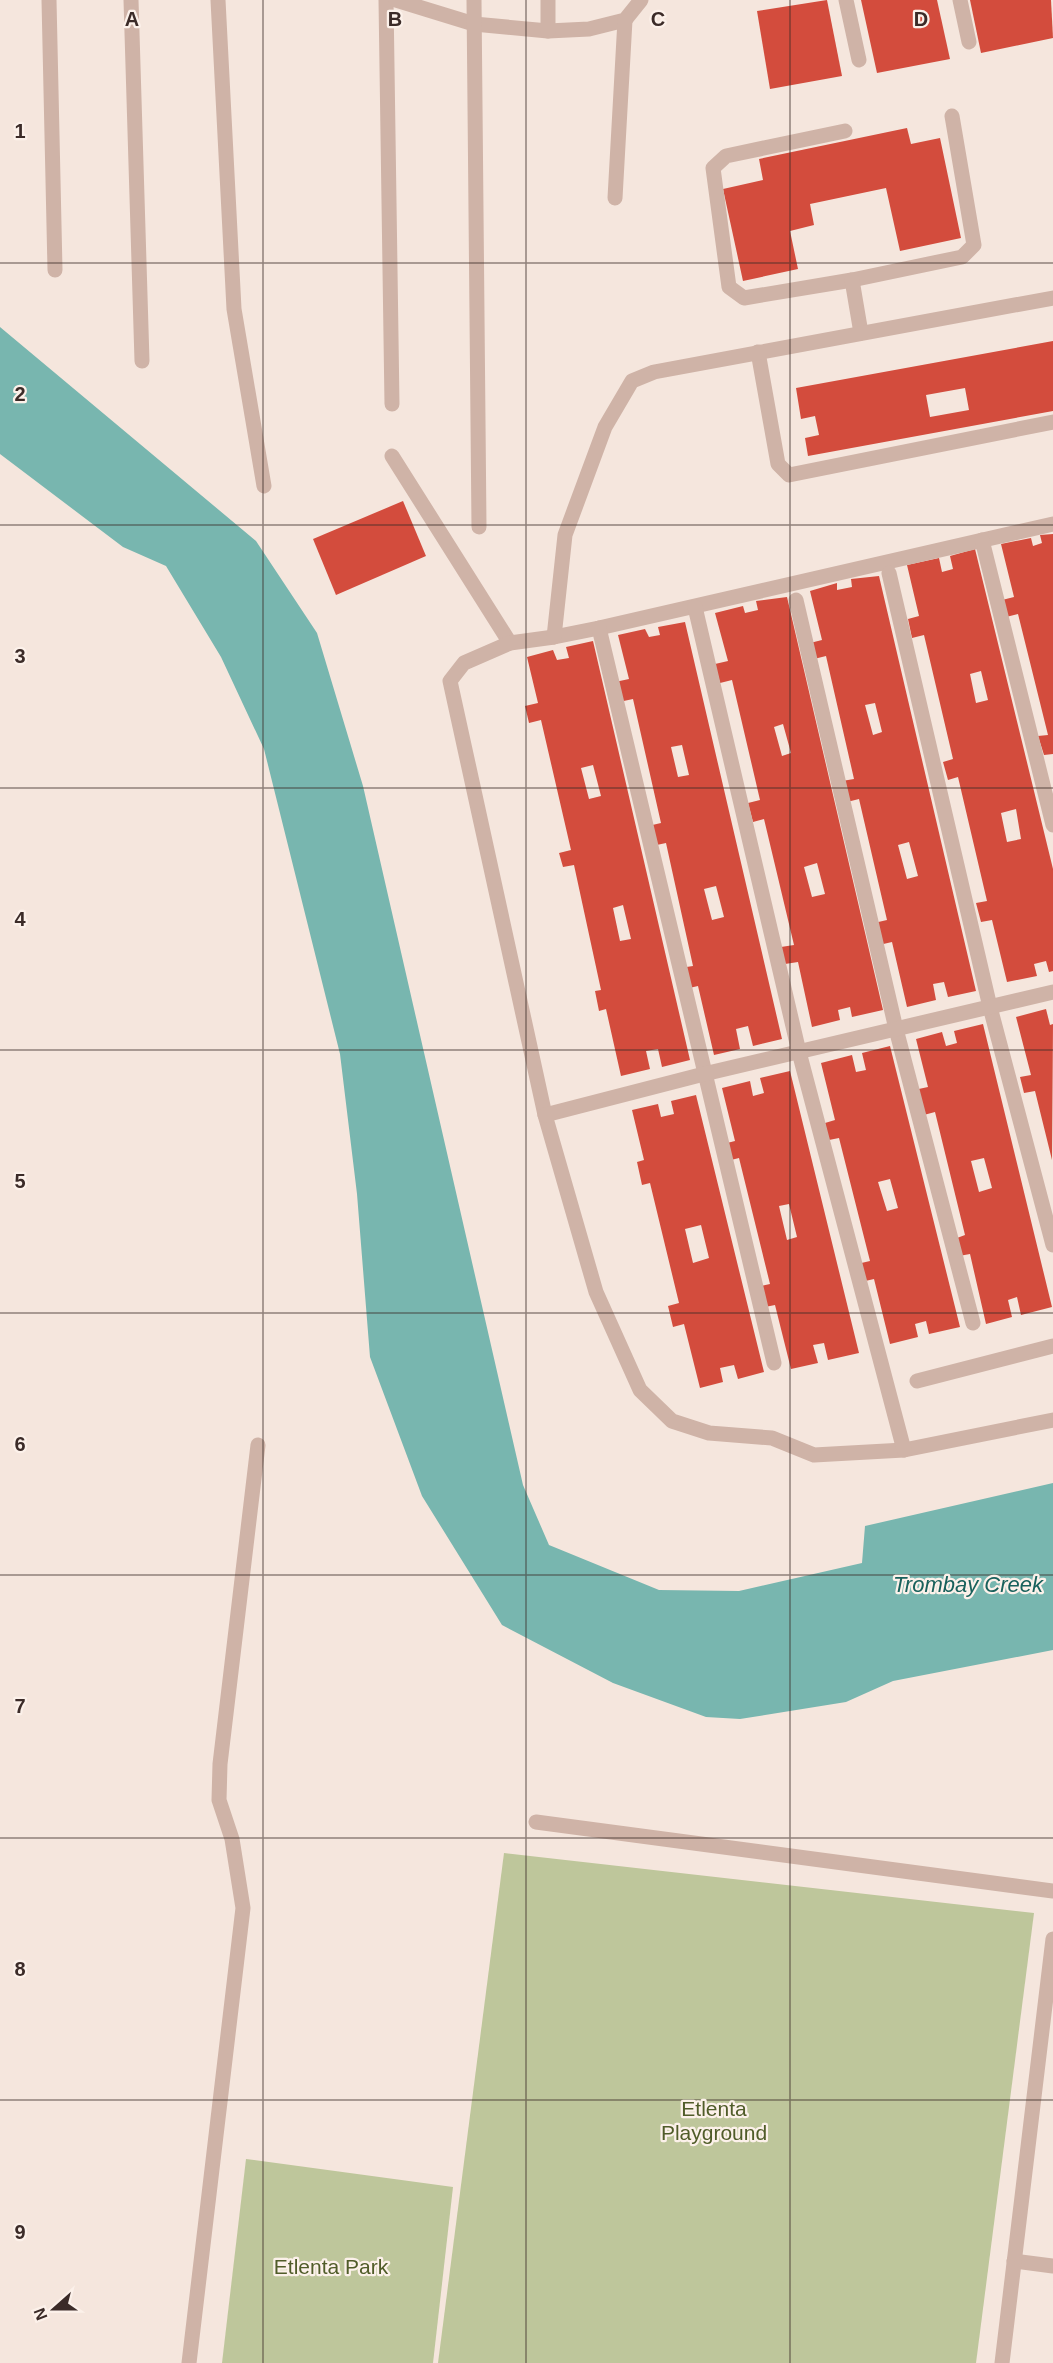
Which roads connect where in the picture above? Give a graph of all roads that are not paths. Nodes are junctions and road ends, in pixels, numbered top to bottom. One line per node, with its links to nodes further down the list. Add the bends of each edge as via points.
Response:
1 (49, 0): 19 (street)
2 (131, 0): 24 (street)
3 (218, 0): 28 (street, via 234,309)
4 (386, 0): 25 (street)
5 (396, 0): 12 (street)
6 (474, 0): 12 (street)
7 (548, 0): 13 (street)
8 (641, 0): 11 (street)
9 (846, 0): 15 (street)
10 (960, 0): 14 (street)
11 (625, 20): 13 (street); 18 (street)
12 (474, 24): 13 (street); 30 (street)
13 (548, 31)
14 (969, 42)
15 (859, 60)
16 (952, 116): 20 (street, via 974,245 962,257)
17 (845, 131): 20 (street, via 726,156 713,168 729,287 744,298)
18 (615, 198)
19 (55, 270)
20 (852, 280): 22 (street)
21 (1053, 298): 22 (street)
22 (861, 333): 23 (street)
23 (758, 352): 26 (street, via 778,464 789,475); 36 (street, via 654,372 633,381 605,427 565,535)
24 (142, 361)
25 (392, 404)
26 (1053, 422)
27 (392, 456): 37 (street)
28 (264, 486)
29 (1053, 524): 31 (street)
30 (479, 527)
31 (982, 540): 34 (street); 38 (street)
32 (889, 573): 40 (street)
33 (796, 600): 41 (street)
34 (695, 607): 35 (street); 42 (street)
35 (598, 628): 36 (street); 43 (street)
36 (554, 638): 37 (street)
37 (510, 643): 44 (street, via 464,663 450,681)
38 (1053, 825)
39 (1053, 992): 40 (street)
40 (990, 1007): 41 (street); 45 (street)
41 (896, 1029): 42 (street); 46 (street)
42 (799, 1052): 43 (street); 52 (street)
43 (704, 1074): 44 (street); 48 (street)
44 (545, 1115): 52 (street, via 596,1292 640,1389 672,1421 709,1433 772,1438 814,1455)
45 (1053, 1245)
46 (973, 1323)
47 (1053, 1347): 49 (street)
48 (774, 1363)
49 (917, 1381)
50 (1053, 1420): 52 (street)
51 (258, 1445): 59 (street, via 220,1764 219,1800 232,1839 243,1908)
52 (904, 1450)
53 (536, 1822): 54 (street)
54 (1053, 1891)
55 (1053, 1939): 56 (street)
56 (1046, 2053): 57 (street)
57 (1014, 2260): 58 (street); 60 (street)
58 (1053, 2266)
59 (189, 2363)
60 (1002, 2363)

